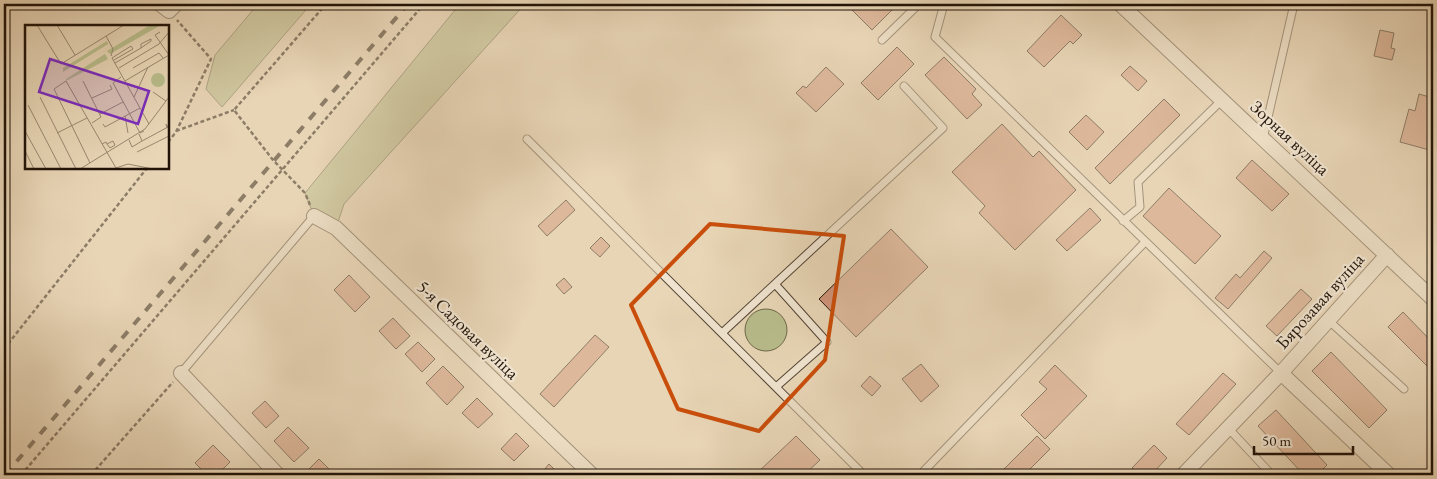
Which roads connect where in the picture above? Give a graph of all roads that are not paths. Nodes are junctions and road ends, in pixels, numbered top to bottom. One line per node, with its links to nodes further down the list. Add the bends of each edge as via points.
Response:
1 (919, 4): 5 (lane)
2 (944, 4): 11 (lane, via 935,37)
3 (1120, 4): 7 (street, Зорная вуліца)
4 (1294, 4): 9 (lane)
5 (882, 40)
6 (904, 86): 14 (lane, via 943,128)
7 (1222, 100): 9 (street, Зорная вуліца); 11 (lane, via 1138,182 1140,207)
8 (527, 139): 17 (lane)
9 (1263, 139): 13 (street, Зорная вуліца)
10 (314, 216): 18 (lane); 24 (street, 5-я Садовая вуліца, via 336,228)
11 (1123, 221): 12 (lane)
12 (1145, 242): 19 (lane); 26 (lane)
13 (1387, 255): 15 (street, Зорная вуліца); 16 (street, Бярозавая вуліца)
14 (776, 284): 17 (lane); 20 (lane, via 827,342)
15 (1433, 299)
16 (1328, 320): 19 (street, Бярозавая вуліца); 21 (lane)
17 (722, 334): 20 (lane)
18 (181, 373): 23 (street)
19 (1281, 373): 22 (street, Бярозавая вуліца); 29 (street, Бярозавая вуліца)
20 (776, 388): 25 (lane)
21 (1404, 389)
22 (1228, 429): 27 (street, Бярозавая вуліца); 28 (lane)
23 (278, 475)
24 (592, 475)
25 (864, 475)
26 (920, 475)
27 (1183, 475)
28 (1272, 475)
29 (1390, 475)

